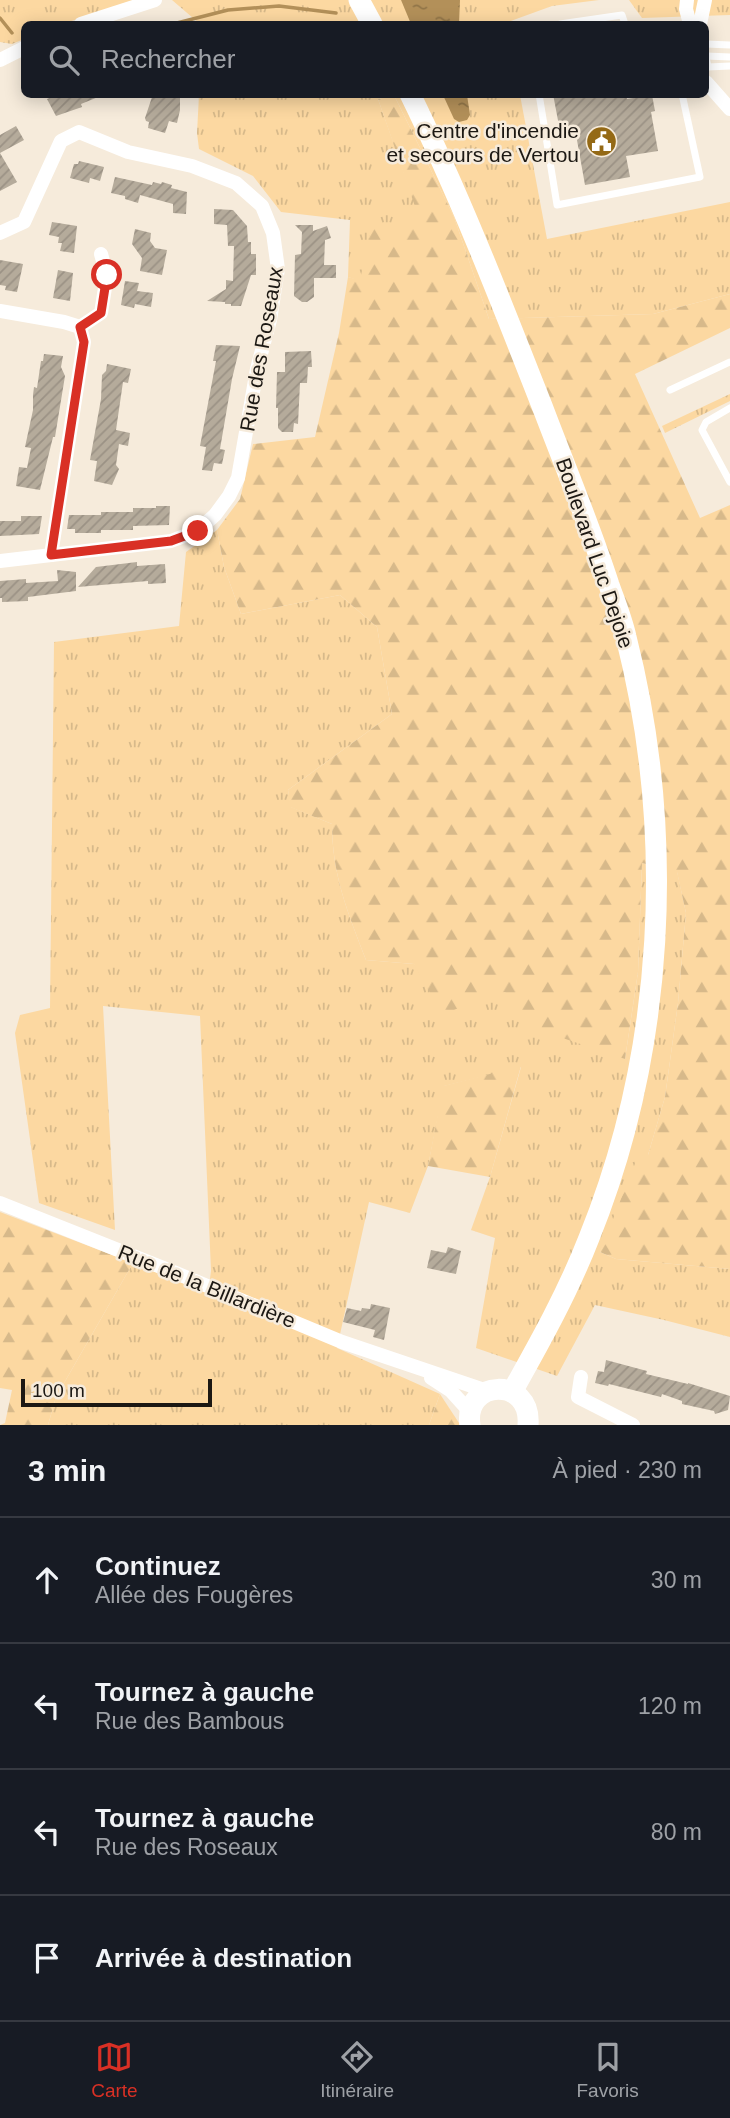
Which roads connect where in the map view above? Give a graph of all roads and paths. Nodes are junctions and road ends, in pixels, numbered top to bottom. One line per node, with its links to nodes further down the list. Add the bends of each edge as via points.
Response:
1 (155, 0): 5 (street)
2 (359, 0): 6 (main road)
3 (687, 0): 9 (street)
4 (705, 0): 10 (street)
5 (89, 21)
6 (370, 21)
7 (581, 21): 8 (lane, via 622,15)
8 (624, 21)
9 (689, 21)
10 (701, 21)
11 (709, 44): 12 (lane)
12 (730, 45)
13 (21, 50): 16 (street)
14 (709, 57): 15 (lane)
15 (730, 57)
16 (0, 60)
17 (730, 66): 18 (lane)
18 (709, 67)
19 (709, 86): 23 (street)
20 (412, 98): 38 (main road, Boulevard Luc Dejoie, via 471,226 604,567 626,635 650,772 657,900 650,998 624,1135 590,1237)
21 (540, 98): 22 (lane, via 557,205 700,177)
22 (683, 98)
23 (730, 109)
24 (0, 233): 32 (street, Rue des Roseaux, via 24,222 61,141 79,132 128,152 192,166 236,183 262,206 273,233 278,269 270,320 238,478 229,496 198,531 171,541)
25 (101, 254): 27 (street, via 107,275 101,313)
26 (0, 311): 27 (street)
27 (80, 327): 32 (street, via 84,342)
28 (730, 362): 29 (lane)
29 (670, 390)
30 (730, 408): 31 (lane, via 706,422 702,430)
31 (730, 482)
32 (51, 555): 33 (street, Rue des Roseaux)
33 (0, 561)
34 (0, 1203): 35 (street, Rue de la Billardière)
35 (415, 1368): 37 (street, Rue de la Billardière); 39 (street, Rue de la Billardière, via 451,1391)
36 (581, 1377): 41 (street, via 578,1397)
37 (487, 1391): 38 (main road); 39 (main road, via 478,1397)
38 (512, 1392): 40 (main road, via 526,1406)
39 (470, 1419)
40 (529, 1423)
41 (633, 1425)

